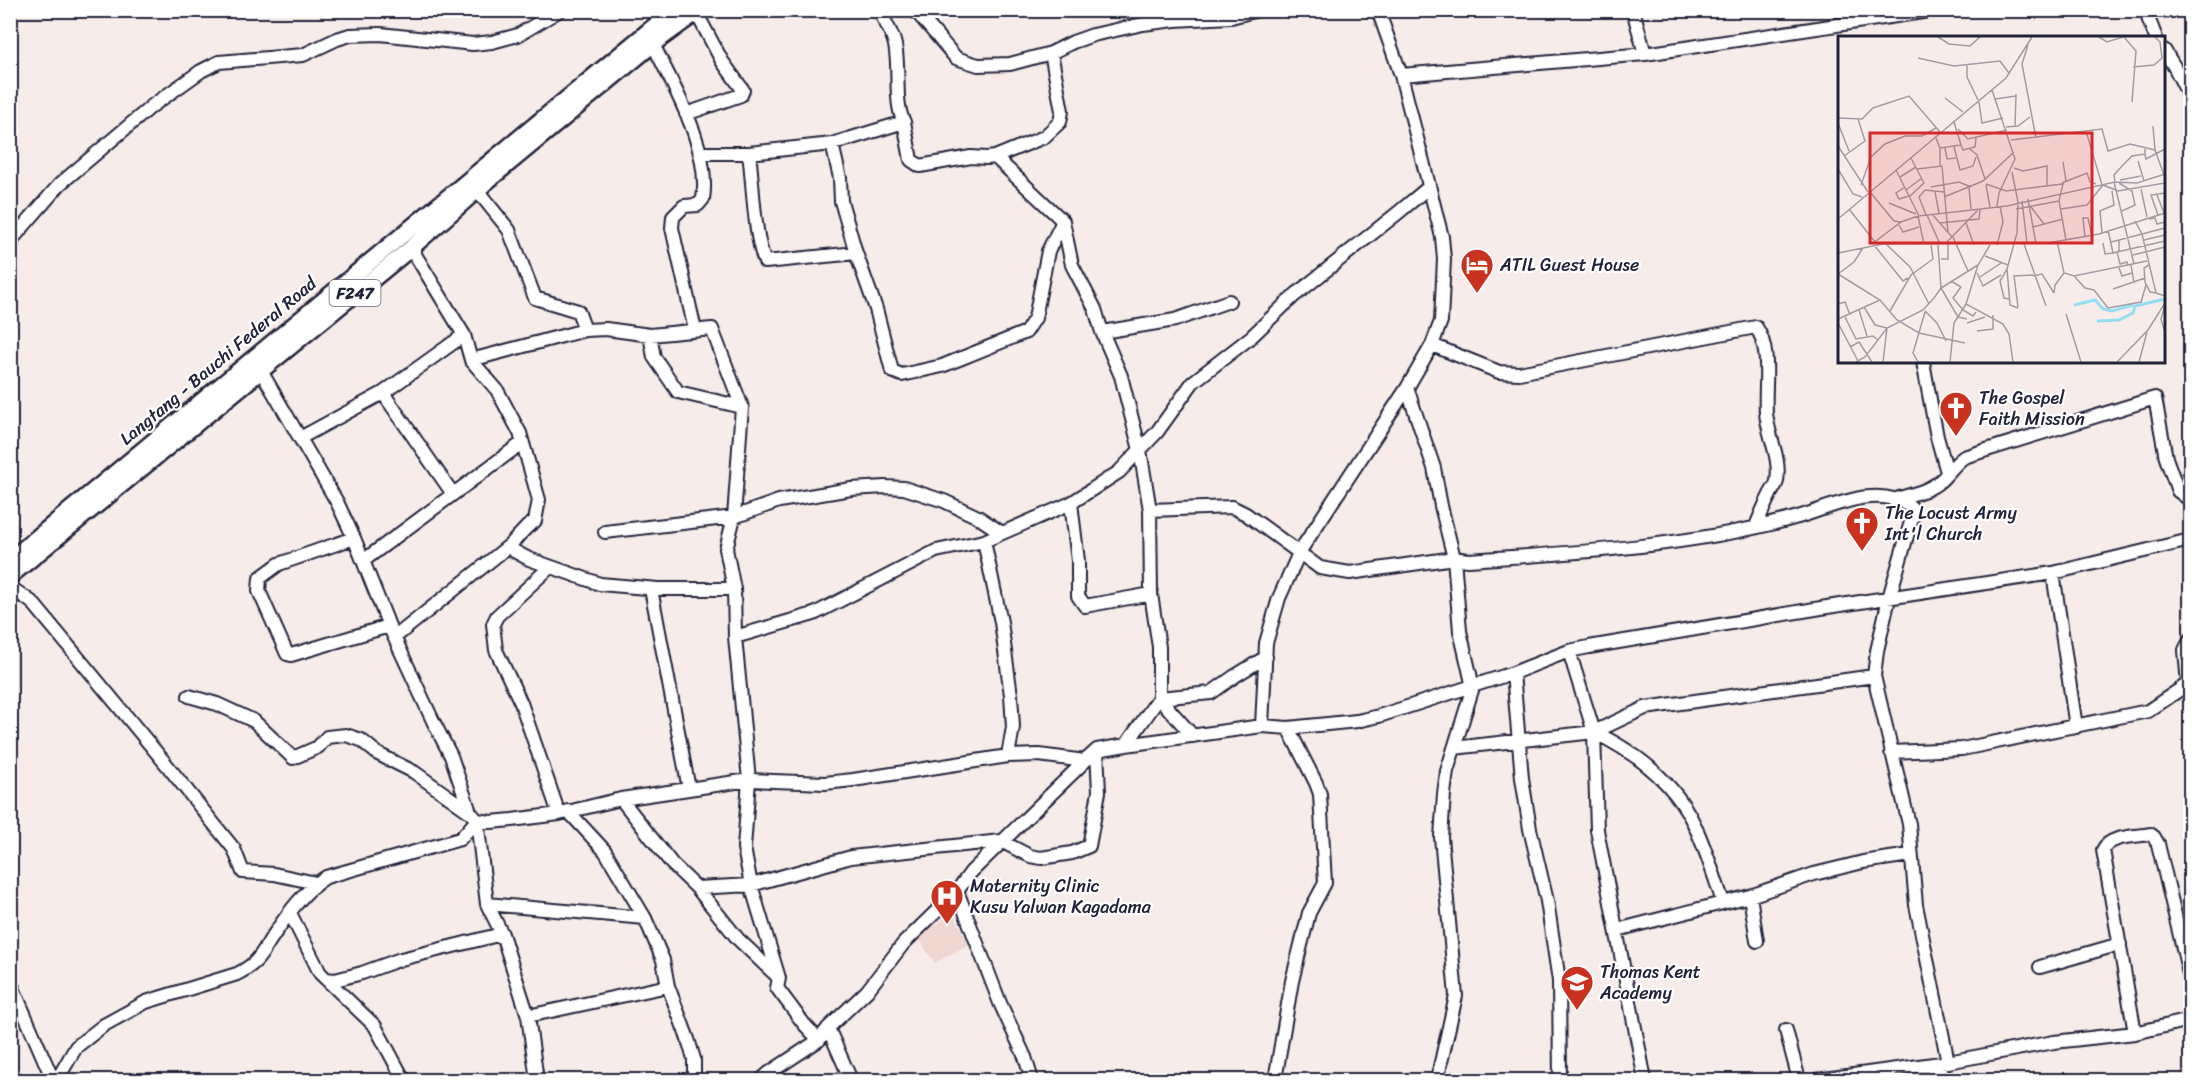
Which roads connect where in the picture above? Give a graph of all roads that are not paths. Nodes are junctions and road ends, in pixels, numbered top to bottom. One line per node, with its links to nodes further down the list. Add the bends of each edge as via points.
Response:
1 (560, 10): 28 (street, via 518,35 492,42 350,35 303,55 219,62 152,106 60,184)
2 (674, 10): 63 (main road, Langtang - Bauchi Federal Road / F247)
3 (879, 10): 20 (street, via 894,41)
4 (915, 10): 14 (street, via 956,58 978,65 1010,64)
5 (1258, 10): 11 (street, via 1231,17)
6 (1378, 10): 17 (street)
7 (1633, 10): 16 (street)
8 (1936, 10): 16 (street)
9 (2145, 10): 12 (street)
10 (698, 12): 13 (main road, F247); 19 (street, via 722,61 743,90 741,95)
11 (1174, 15): 14 (street, via 1094,35)
12 (2155, 36)
13 (653, 44): 19 (street); 26 (main road, F247)
14 (1051, 53): 24 (street, via 1062,111 1060,122 1044,137)
15 (2165, 53): 18 (street)
16 (1645, 54): 17 (street)
17 (1401, 75): 25 (street)
18 (2190, 98)
19 (686, 114): 22 (street)
20 (904, 122): 21 (street); 24 (street, via 911,160 920,166)
21 (832, 144): 23 (street); 30 (street, via 841,201)
22 (701, 153): 23 (street); 33 (street, via 704,199 698,205 684,206 674,217 672,228)
23 (749, 153): 30 (street, via 765,262)
24 (995, 157): 27 (street)
25 (1429, 186): 37 (street, via 1443,237 1444,259 1441,321); 46 (street, via 1193,382)
26 (477, 190): 29 (main road, F247); 32 (street, via 509,230 535,298 578,310)
27 (1063, 221): 30 (street, via 1048,251 1035,318 1026,332 942,366 902,375 892,371); 34 (street, via 1072,265 1095,309)
28 (10, 245)
29 (411, 248): 36 (street); 40 (main road, F247)
30 (856, 253)
31 (1229, 301): 34 (street, via 1175,320)
32 (585, 330): 35 (street); 38 (street)
33 (695, 330): 35 (street); 43 (street, via 712,329)
34 (1102, 332): 46 (street, via 1121,376)
35 (650, 334): 43 (street, via 654,357 678,392)
36 (464, 335): 38 (street); 42 (street)
37 (1432, 345): 41 (street); 54 (street, via 1499,372 1520,373 1756,327 1766,361 1766,412 1779,468 1777,485)
38 (471, 360): 45 (street, via 497,390)
39 (1923, 363): 47 (street)
40 (261, 370): 44 (street); 67 (main road, F247)
41 (1407, 388): 61 (street); 62 (street, via 1434,468)
42 (384, 393): 44 (street); 48 (street)
43 (742, 407): 53 (street)
44 (300, 438): 57 (street)
45 (522, 443): 48 (street); 60 (street, via 539,500 538,512)
46 (1140, 450): 51 (street, via 1119,472); 52 (street)
47 (1947, 472): 49 (street, via 1929,488); 50 (street, via 1964,457 2155,398 2166,458 2178,491)
48 (453, 494): 64 (street)
49 (1893, 500): 54 (street, via 1880,496 1862,498); 72 (street, via 1911,507 1913,515)
50 (2190, 500)
51 (1071, 503): 56 (street); 71 (street, via 1079,567 1078,596 1085,606)
52 (1150, 510): 61 (street, via 1232,507); 71 (street)
53 (734, 517): 55 (street); 56 (street, via 779,501 851,489 904,488 944,501); 70 (street, via 726,549)
54 (1756, 526): 62 (street, via 1557,554)
55 (605, 532)
56 (1002, 533): 59 (street)
57 (354, 538): 64 (street); 73 (street, via 279,564 260,578 259,591 287,654)
58 (2190, 540): 66 (street)
59 (984, 541): 74 (street, via 936,552 814,615); 93 (street, via 1011,695 1013,727)
60 (510, 545): 65 (street, via 518,554); 73 (street)
61 (1299, 554): 62 (street, via 1320,568 1350,573); 77 (street, via 1279,598 1266,643)
62 (1454, 558): 80 (street, via 1460,631)
63 (10, 560)
64 (363, 561): 73 (street)
65 (550, 567): 69 (street, via 600,584); 98 (street, via 497,616 493,633 496,650)
66 (2053, 573): 72 (street); 84 (street)
67 (10, 576)
68 (10, 587): 102 (street, via 33,603 166,764 234,849 243,872)
69 (651, 589): 70 (street); 96 (street)
70 (734, 589): 74 (street)
71 (1151, 594): 82 (street, via 1159,647)
72 (1888, 598): 76 (street); 79 (street)
73 (392, 632): 99 (street, via 451,756)
74 (735, 637): 95 (street)
75 (2190, 640): 84 (street, via 2185,650 2188,684 2148,711)
76 (1569, 651): 78 (street); 86 (street)
77 (1266, 657): 82 (street, via 1211,693); 83 (street)
78 (1513, 673): 80 (street); 88 (street)
79 (1874, 676): 86 (street, via 1645,708); 92 (street)
80 (1473, 687): 85 (street, via 1368,718); 90 (street)
81 (189, 696): 99 (street, via 254,721 293,758 318,747 327,737 346,735 362,740)
82 (1159, 698): 87 (street); 89 (street)
83 (1262, 726): 85 (street); 87 (street)
84 (2076, 727): 92 (street, via 1962,749)
85 (1288, 728): 137 (street, via 1320,794 1325,883 1306,924)
86 (1594, 732): 88 (street); 107 (street, via 1622,746 1673,792 1694,823); 111 (street, via 1597,830)
87 (1192, 736): 89 (street)
88 (1519, 740): 90 (street); 139 (street, via 1523,788 1559,981)
89 (1126, 745): 91 (street)
90 (1454, 748): 138 (street, via 1447,771 1441,837 1456,996)
91 (1097, 750): 94 (street); 100 (street, via 1099,792 1089,846 1041,858)
92 (1891, 752): 101 (street, via 1909,824)
93 (1008, 756): 94 (street, via 1039,755); 95 (street, via 825,783)
94 (1085, 761): 100 (street)
95 (749, 780): 96 (street); 103 (street, via 744,848)
96 (689, 789): 97 (street)
97 (621, 799): 98 (street); 104 (street, via 672,864)
98 (563, 812): 99 (street, via 490,822); 110 (street, via 605,851)
99 (473, 816): 102 (street, via 460,839); 108 (street)
100 (1001, 841): 103 (street, via 851,857); 105 (street)
101 (1911, 855): 106 (street, via 1814,874); 127 (street, via 1920,927)
102 (316, 883): 109 (street)
103 (751, 885): 104 (street); 116 (street)
104 (697, 888): 116 (street, via 738,939)
105 (957, 891): 123 (street, via 903,944 867,991); 136 (street)
106 (1750, 896): 107 (street); 113 (street)
107 (1724, 902): 111 (street)
108 (487, 904): 110 (street); 112 (street)
109 (290, 913): 118 (street, via 310,956); 130 (street, via 251,967 146,1002 104,1024 76,1047)
110 (645, 918): 120 (street, via 663,960)
111 (1617, 930): 140 (street)
112 (502, 934): 118 (street, via 335,980); 121 (street)
113 (1757, 941)
114 (2120, 944): 115 (street); 117 (street, via 2103,850 2115,839 2150,834 2158,844); 125 (street)
115 (2040, 967)
116 (779, 978): 126 (street, via 777,988)
117 (2190, 978)
118 (326, 979): 131 (street, via 375,1026)
119 (10, 981): 130 (street)
120 (668, 986): 121 (street); 133 (street, via 694,1059)
121 (528, 1016): 132 (street)
122 (2190, 1020): 125 (street)
123 (828, 1028): 126 (street); 135 (street)
124 (1786, 1030): 141 (street)
125 (2135, 1033): 127 (street, via 2054,1042)
126 (819, 1040): 134 (street)
127 (1948, 1062): 128 (street)
128 (1928, 1065): 129 (street); 143 (street)
129 (1856, 1077): 142 (street)
130 (55, 1080)
131 (404, 1080)
132 (537, 1080)
133 (694, 1080)
134 (762, 1080)
135 (851, 1080)
136 (1032, 1080)
137 (1275, 1080)
138 (1437, 1080)
139 (1560, 1080)
140 (1644, 1080)
141 (1799, 1080)
142 (1818, 1080)
143 (1951, 1080)

